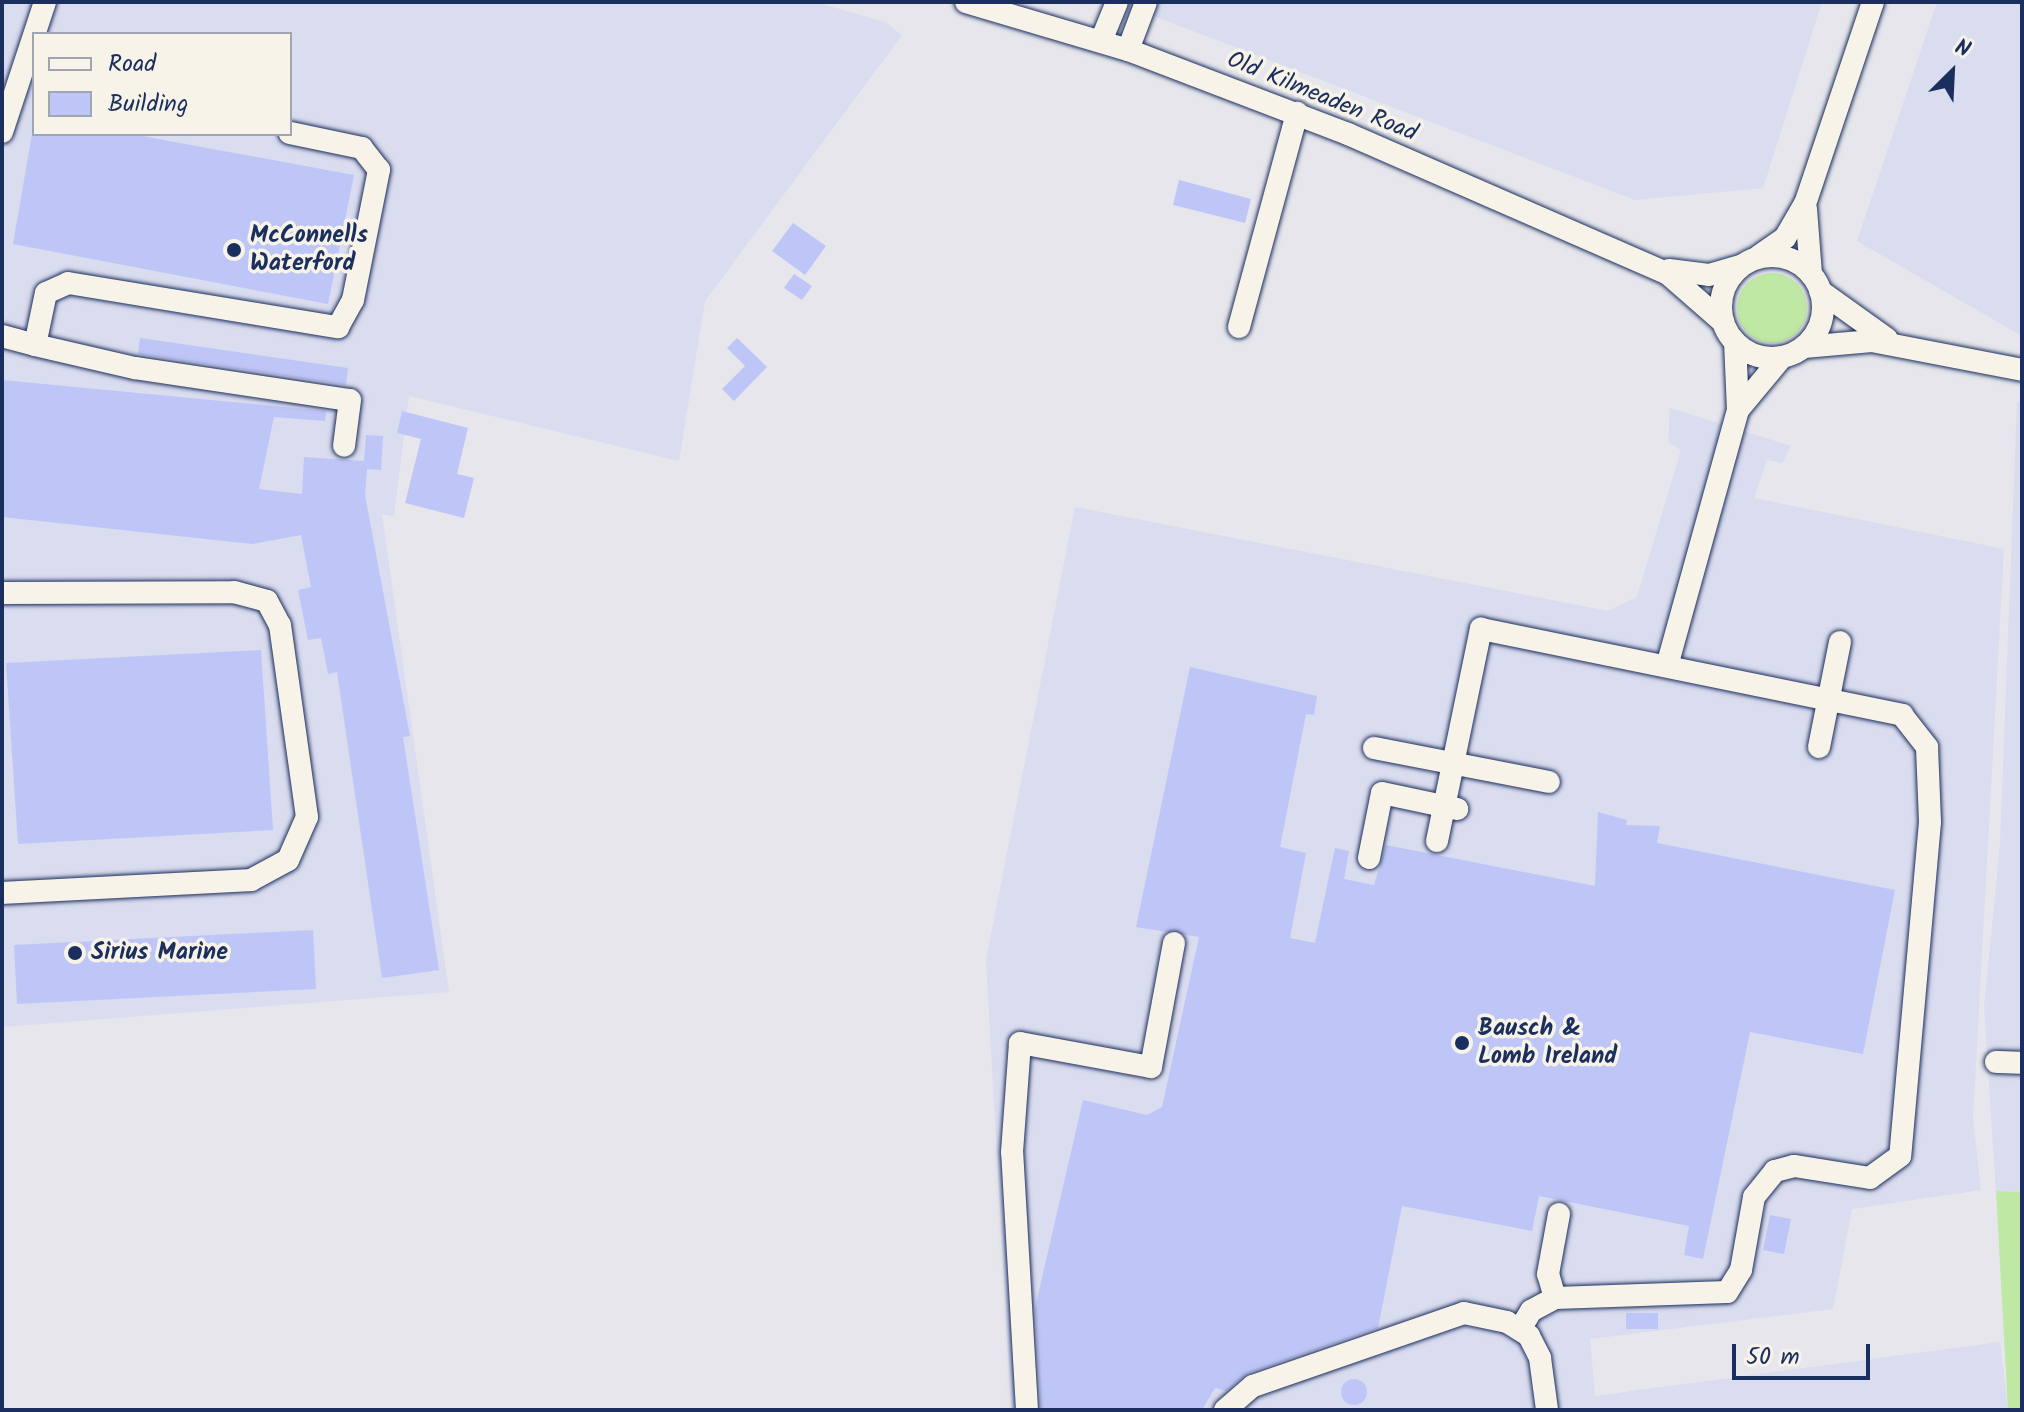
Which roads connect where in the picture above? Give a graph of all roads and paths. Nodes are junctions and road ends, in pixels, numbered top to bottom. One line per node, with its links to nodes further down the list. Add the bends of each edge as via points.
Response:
1 (45, 2): 6 (street)
2 (966, 2): 7 (street, Old Kilmeaden Road)
3 (1117, 2): 7 (street)
4 (1146, 2): 8 (street)
5 (1873, 2): 14 (street)
6 (38, 32)
7 (1101, 41): 8 (street, Old Kilmeaden Road)
8 (1128, 50): 11 (street, Old Kilmeaden Road)
9 (32, 58): 10 (street)
10 (26, 84): 12 (street)
11 (1297, 113): 16 (street, Old Kilmeaden Road); 19 (street)
12 (2, 132)
13 (292, 133): 22 (street, via 362,148 379,170 353,300 338,327 60,283 46,293)
14 (1811, 190): 15 (street, via 1785,238); 17 (street, via 1803,227)
15 (1746, 263): 16 (street, Old Kilmeaden Road, via 1694,275); 17 (street, via 1789,258); 18 (street, via 1723,291)
16 (1649, 264): 18 (street, Old Kilmeaden Road, via 1694,292)
17 (1816, 282): 23 (street, via 1822,318); 24 (street, via 1864,327)
18 (1723, 322): 21 (street)
19 (1239, 327)
20 (2, 336): 22 (street)
21 (1735, 342): 25 (street, via 1756,356); 27 (street)
22 (35, 345): 28 (street, via 350,400)
23 (1804, 347): 24 (street, via 1850,340); 25 (street)
24 (1914, 348): 26 (street)
25 (1782, 357): 27 (street)
26 (2022, 370)
27 (1738, 410): 31 (street)
28 (344, 446)
29 (2, 593): 40 (street, via 234,592 267,601 280,625 307,817 288,860 251,880)
30 (1840, 642): 32 (street)
31 (1667, 666): 32 (street); 35 (street, via 1481,629)
32 (1828, 701): 33 (street); 45 (street, via 1902,715 1927,747 1930,822 1900,1156 1870,1178 1794,1166 1775,1171 1754,1197 1741,1270 1727,1292)
33 (1819, 747)
34 (1374, 748): 35 (street)
35 (1453, 763): 36 (street); 37 (street)
36 (1549, 782)
37 (1451, 807): 38 (street); 39 (street, via 1382,793)
38 (1437, 841)
39 (1369, 858)
40 (2, 893)
41 (1174, 943): 47 (street, via 1151,1067 1020,1043 1012,1152)
42 (1996, 1062): 43 (street)
43 (2022, 1063)
44 (1559, 1214): 45 (street, via 1548,1274)
45 (1555, 1298): 46 (street, via 1531,1311)
46 (1520, 1329): 48 (street, via 1478,1314 1445,1317 1253,1386); 49 (street, via 1540,1358)
47 (1027, 1410)
48 (1225, 1410)
49 (1547, 1410)

